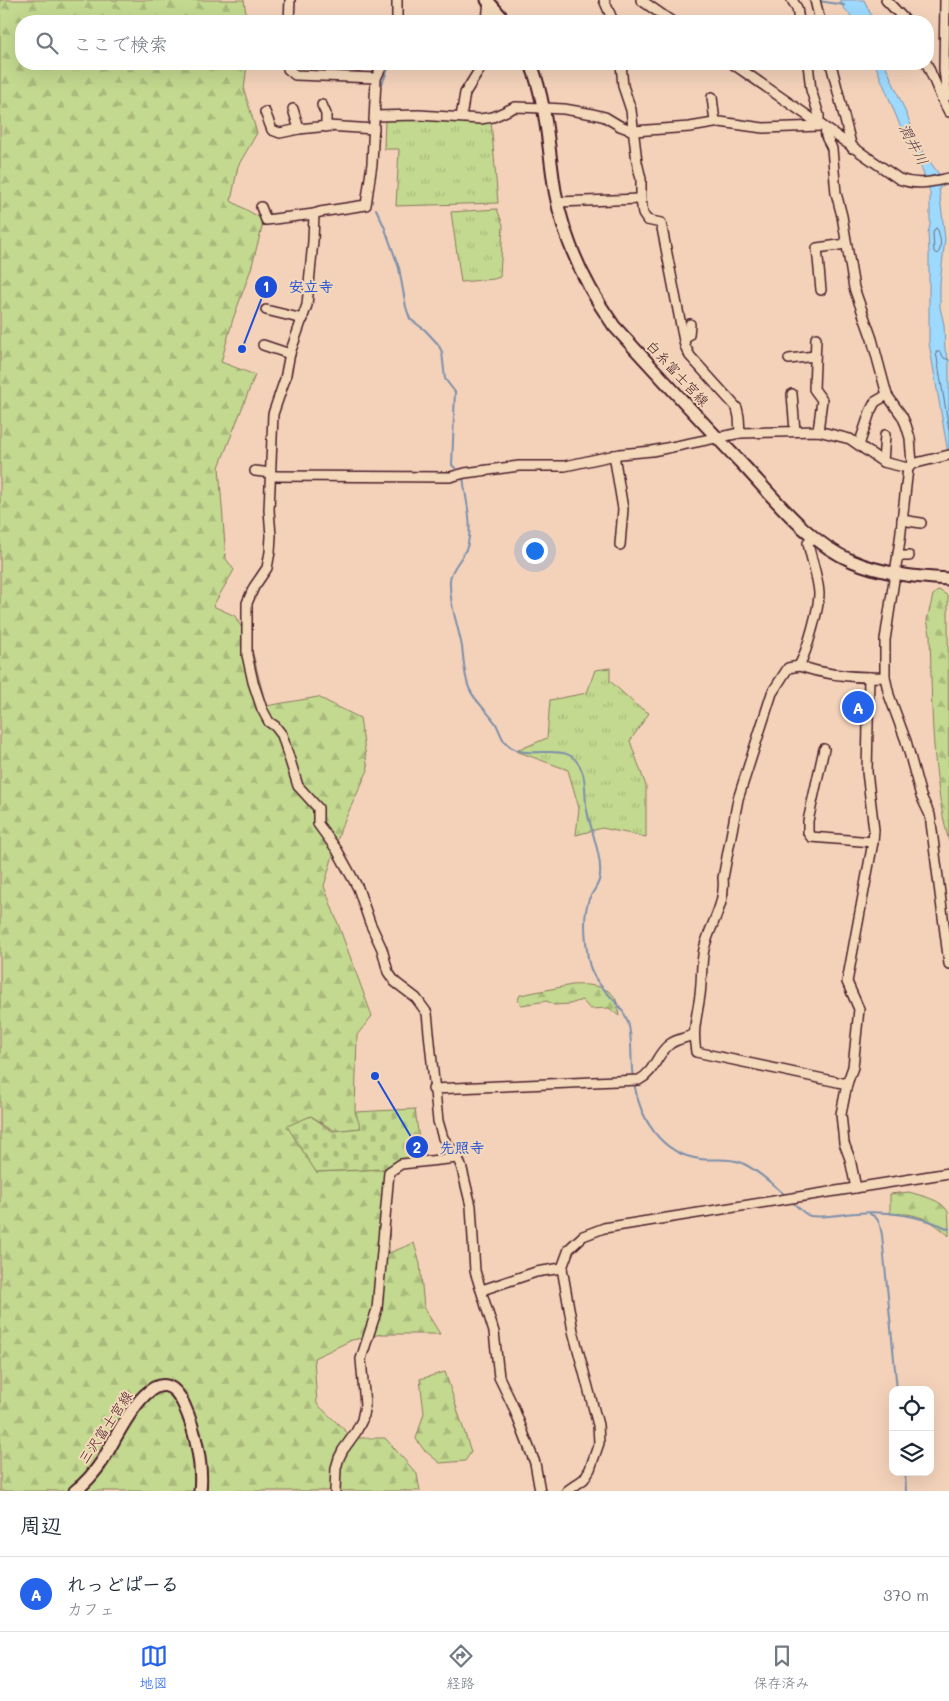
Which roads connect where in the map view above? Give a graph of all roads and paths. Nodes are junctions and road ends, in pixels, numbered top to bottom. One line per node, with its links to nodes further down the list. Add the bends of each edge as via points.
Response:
1 (290, 0): 9 (street)
2 (397, 0): 10 (street)
3 (488, 0): 11 (street); 12 (main road)
4 (604, 0): 13 (street)
5 (641, 0): 14 (street)
6 (792, 0): 15 (street)
7 (886, 0): 16 (street)
8 (945, 0): 27 (street)
9 (289, 15)
10 (397, 15)
11 (487, 15)
12 (500, 15)
13 (610, 15)
14 (662, 15)
15 (798, 15)
16 (900, 15)
17 (289, 70): 26 (street, via 295,75)
18 (380, 70): 26 (street)
19 (479, 70): 35 (street, via 465,92)
20 (533, 70): 30 (main road, 白糸富士宮線)
21 (621, 70): 41 (street)
22 (742, 70): 37 (street)
23 (809, 70): 37 (street)
24 (832, 70): 42 (street)
25 (931, 70): 27 (street)
26 (376, 78): 34 (street)
27 (946, 96): 33 (street)
28 (712, 97): 36 (street)
29 (322, 105): 38 (street)
30 (544, 108): 35 (street, via 515,107 493,117); 41 (street, via 564,108 605,117); 45 (main road, 白糸富士宮線)
31 (293, 109): 39 (street)
32 (265, 112): 39 (street, via 272,130 280,133)
33 (949, 112)
34 (375, 116): 35 (street); 40 (street)
35 (461, 117)
36 (715, 122): 37 (street, via 763,128); 41 (street)
37 (822, 126): 42 (street); 48 (street, via 826,140 831,144)
38 (326, 127): 39 (street); 40 (street)
39 (299, 129)
40 (374, 130): 47 (street, via 366,205)
41 (634, 131): 44 (street)
42 (852, 148): 43 (street, via 911,184)
43 (948, 178)
44 (641, 199): 45 (street); 54 (street, via 647,220 661,223)
45 (558, 202): 65 (main road, 白糸富士宮線, via 577,264 598,304 614,326)
46 (260, 207): 47 (street, via 266,220)
47 (314, 214): 51 (street, via 311,272)
48 (846, 244): 49 (street, via 817,248); 60 (street, via 854,288)
49 (821, 290)
50 (266, 310): 51 (street)
51 (303, 319): 56 (street)
52 (690, 324): 54 (street, via 689,334)
53 (816, 338): 57 (street)
54 (684, 340): 63 (street, via 690,356 737,408)
55 (263, 345): 56 (street)
56 (290, 354): 72 (street, via 273,414)
57 (815, 356): 58 (street); 62 (street, via 814,389 822,400)
58 (790, 359)
59 (792, 394): 61 (street)
60 (887, 395): 66 (street, via 875,402); 70 (street, via 906,425 910,438)
61 (795, 431): 62 (street); 63 (street)
62 (818, 431): 66 (street, via 850,439)
63 (740, 433): 65 (street)
64 (885, 436): 69 (street)
65 (717, 438): 67 (street); 75 (main road, 白糸富士宮線)
66 (858, 445): 69 (street)
67 (614, 455): 72 (street, via 565,466 519,466 450,477); 76 (street, via 623,509)
68 (949, 455): 70 (street)
69 (883, 462): 70 (street)
70 (910, 466): 73 (street)
71 (255, 471): 72 (street)
72 (271, 475): 89 (street, via 268,510 271,536 267,568 247,603 247,654 252,682 268,722 282,735 298,786 318,808 318,824 358,888 388,972 395,982 416,998 426,1013)
73 (902, 520): 74 (street); 77 (street, via 897,540)
74 (921, 523)
75 (812, 536): 79 (main road, 白糸富士宮線, via 852,561); 81 (street, via 808,543 819,594)
76 (620, 545)
77 (898, 556): 78 (street); 79 (street)
78 (909, 556)
79 (896, 574): 80 (main road, 白糸富士宮線); 83 (street, via 885,640)
80 (949, 579)
81 (799, 666): 82 (street); 87 (street, via 788,668 772,693 738,799 720,910 704,949)
82 (869, 677): 83 (street); 85 (street, via 867,772)
83 (885, 677): 86 (street, via 921,796 930,815)
84 (824, 749): 85 (street, via 808,833 812,837)
85 (873, 842): 88 (street, via 846,982 859,1009 853,1067)
86 (949, 964)
87 (693, 1035): 88 (street, via 696,1052); 89 (street, via 670,1044 648,1075 639,1080)
88 (847, 1084): 92 (street, via 842,1126)
89 (434, 1089): 90 (street, via 443,1138)
90 (458, 1158): 94 (street, via 471,1206 475,1271); 97 (street, via 401,1164 389,1172 377,1309 361,1359 365,1405 362,1420 339,1458)
91 (949, 1173): 92 (street)
92 (856, 1188): 93 (street, via 604,1228 583,1236 569,1249)
93 (562, 1268): 94 (street, via 536,1272); 99 (street, via 573,1330 598,1425 598,1443 590,1469 584,1479)
94 (482, 1290): 98 (street, via 494,1332 499,1377 535,1463)
95 (75, 1491): 96 (main road, 三沢富士宮線, via 102,1462 129,1414 141,1400 158,1385 167,1384 179,1395 187,1412 202,1473)
96 (200, 1491)
97 (336, 1491)
98 (540, 1491)
99 (568, 1491)

